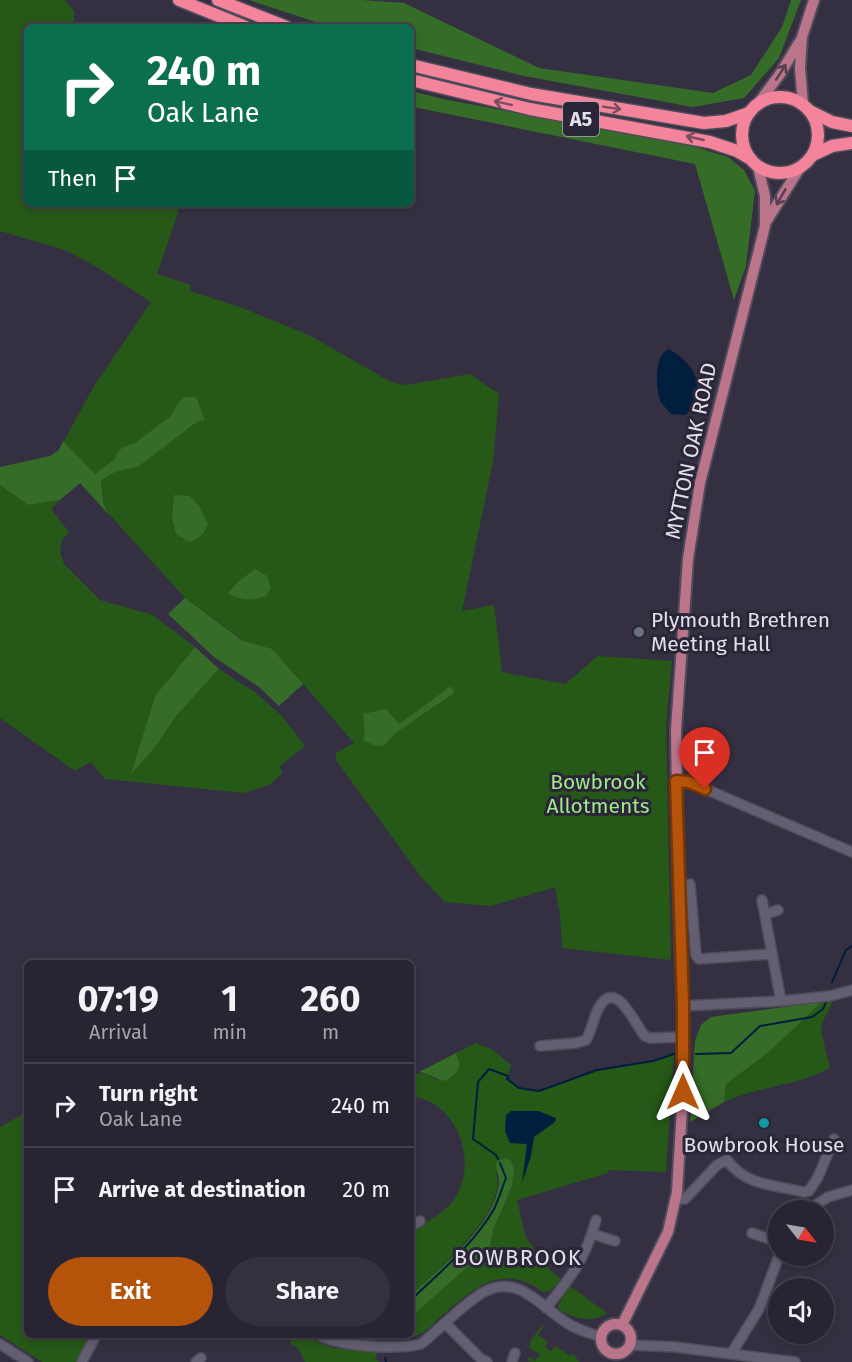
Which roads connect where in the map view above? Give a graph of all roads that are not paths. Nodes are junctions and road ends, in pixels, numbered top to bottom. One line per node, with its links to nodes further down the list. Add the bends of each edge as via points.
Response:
1 (179, 0): 4 (highway)
2 (218, 0): 5 (highway)
3 (814, 0): 6 (main road)
4 (239, 24)
5 (279, 24)
6 (802, 37): 9 (main road, via 800,68); 10 (main road, one-way to 6)
7 (414, 66): 10 (highway, A5, one-way to 10, via 531,94 704,123 726,121)
8 (414, 81): 14 (highway, A5, one-way to 8, via 737,151 710,142 530,109)
9 (807, 108): 10 (highway, via 790,98 776,97); 11 (highway, via 832,122); 13 (highway, via 819,133)
10 (753, 109): 14 (highway, via 742,132 743,146)
11 (852, 126)
12 (852, 143): 13 (highway, via 832,146)
13 (813, 155): 15 (highway)
14 (754, 163): 15 (highway, via 778,174); 16 (main road, MYTTON OAK ROAD, via 765,196)
15 (799, 169): 16 (main road, MYTTON OAK ROAD, one-way to 16)
16 (765, 226): 17 (main road, MYTTON OAK ROAD, via 700,483 685,592)
17 (676, 781): 18 (street, via 689,782); 26 (main road, MYTTON OAK ROAD)
18 (852, 852)
19 (690, 884): 23 (street, via 699,959)
20 (762, 900): 22 (street)
21 (778, 910): 22 (street)
22 (766, 914): 23 (street)
23 (772, 954): 25 (street)
24 (852, 990): 25 (street)
25 (781, 1001): 26 (street)
26 (683, 1006): 27 (main road, MYTTON OAK ROAD)
27 (683, 1037): 28 (street, via 645,1036 629,1009 615,999 599,1007 586,1040); 31 (main road, MYTTON OAK ROAD)
28 (540, 1046)
29 (834, 1139): 31 (street, via 809,1191 746,1179 727,1160 717,1165 685,1199)
30 (852, 1190): 32 (street)
31 (675, 1199): 41 (main road, MYTTON OAK ROAD, via 668,1232)
32 (823, 1200)
33 (596, 1220): 35 (street)
34 (752, 1233): 36 (street)
35 (592, 1234): 37 (street); 39 (street, via 580,1264)
36 (768, 1239)
37 (615, 1241)
38 (775, 1266): 47 (street, via 759,1309)
39 (546, 1308): 40 (street, via 525,1291 499,1287 481,1294); 42 (street, via 570,1325)
40 (446, 1324): 44 (street, via 421,1344 409,1347); 51 (street)
41 (622, 1325): 42 (main road, via 610,1325); 46 (main road, via 629,1331)
42 (601, 1337): 48 (main road)
43 (94, 1338): 50 (street)
44 (326, 1338)
45 (0, 1344): 49 (street)
46 (631, 1345): 47 (street); 48 (main road)
47 (731, 1354): 52 (street)
48 (612, 1358)
49 (28, 1362)
50 (82, 1362)
51 (487, 1362)
52 (795, 1362)

